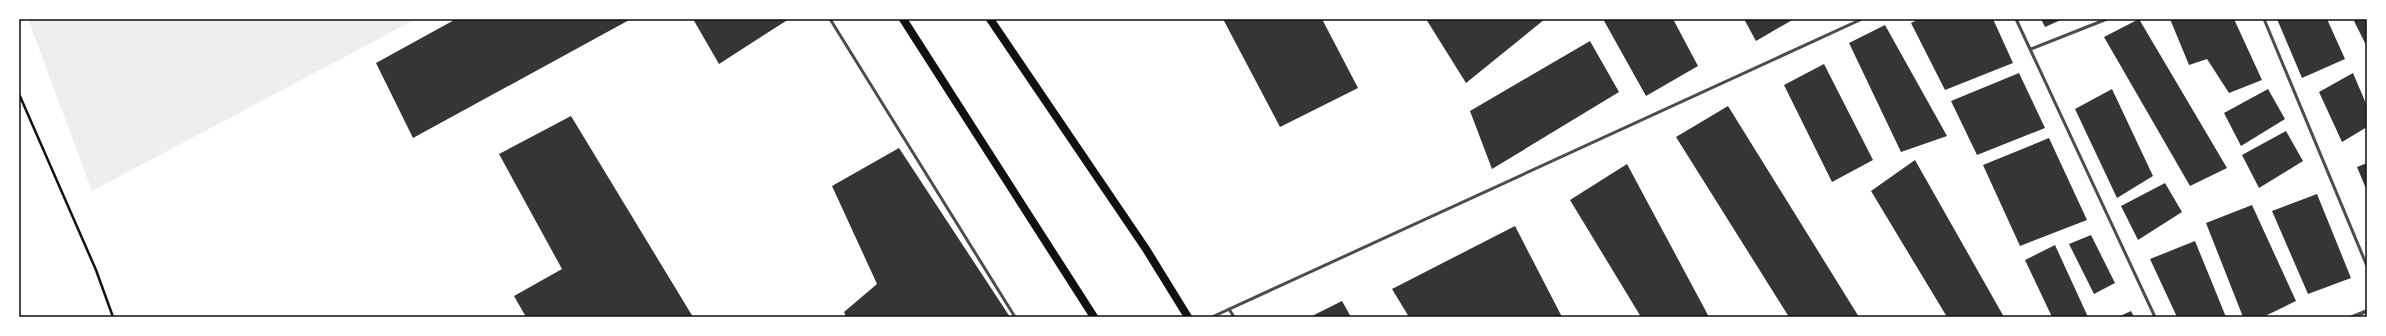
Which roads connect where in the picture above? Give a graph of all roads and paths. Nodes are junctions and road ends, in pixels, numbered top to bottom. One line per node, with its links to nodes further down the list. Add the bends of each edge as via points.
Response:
1 (830, 19): 15 (lane)
2 (903, 19): 16 (main road)
3 (990, 19): 17 (main road, via 1146,249)
4 (1862, 19): 8 (lane)
5 (2016, 19): 9 (lane)
6 (2107, 19): 9 (lane)
7 (2264, 19): 11 (lane)
8 (1852, 21): 12 (lane)
9 (2030, 49): 20 (lane)
10 (19, 94): 14 (path, via 96,270)
11 (2367, 266)
12 (1229, 309): 18 (lane); 19 (lane)
13 (2367, 311): 21 (street)
14 (113, 317)
15 (1015, 317)
16 (1094, 317)
17 (1188, 317)
18 (1212, 317)
19 (1234, 317)
20 (2155, 317)
21 (2352, 317)

